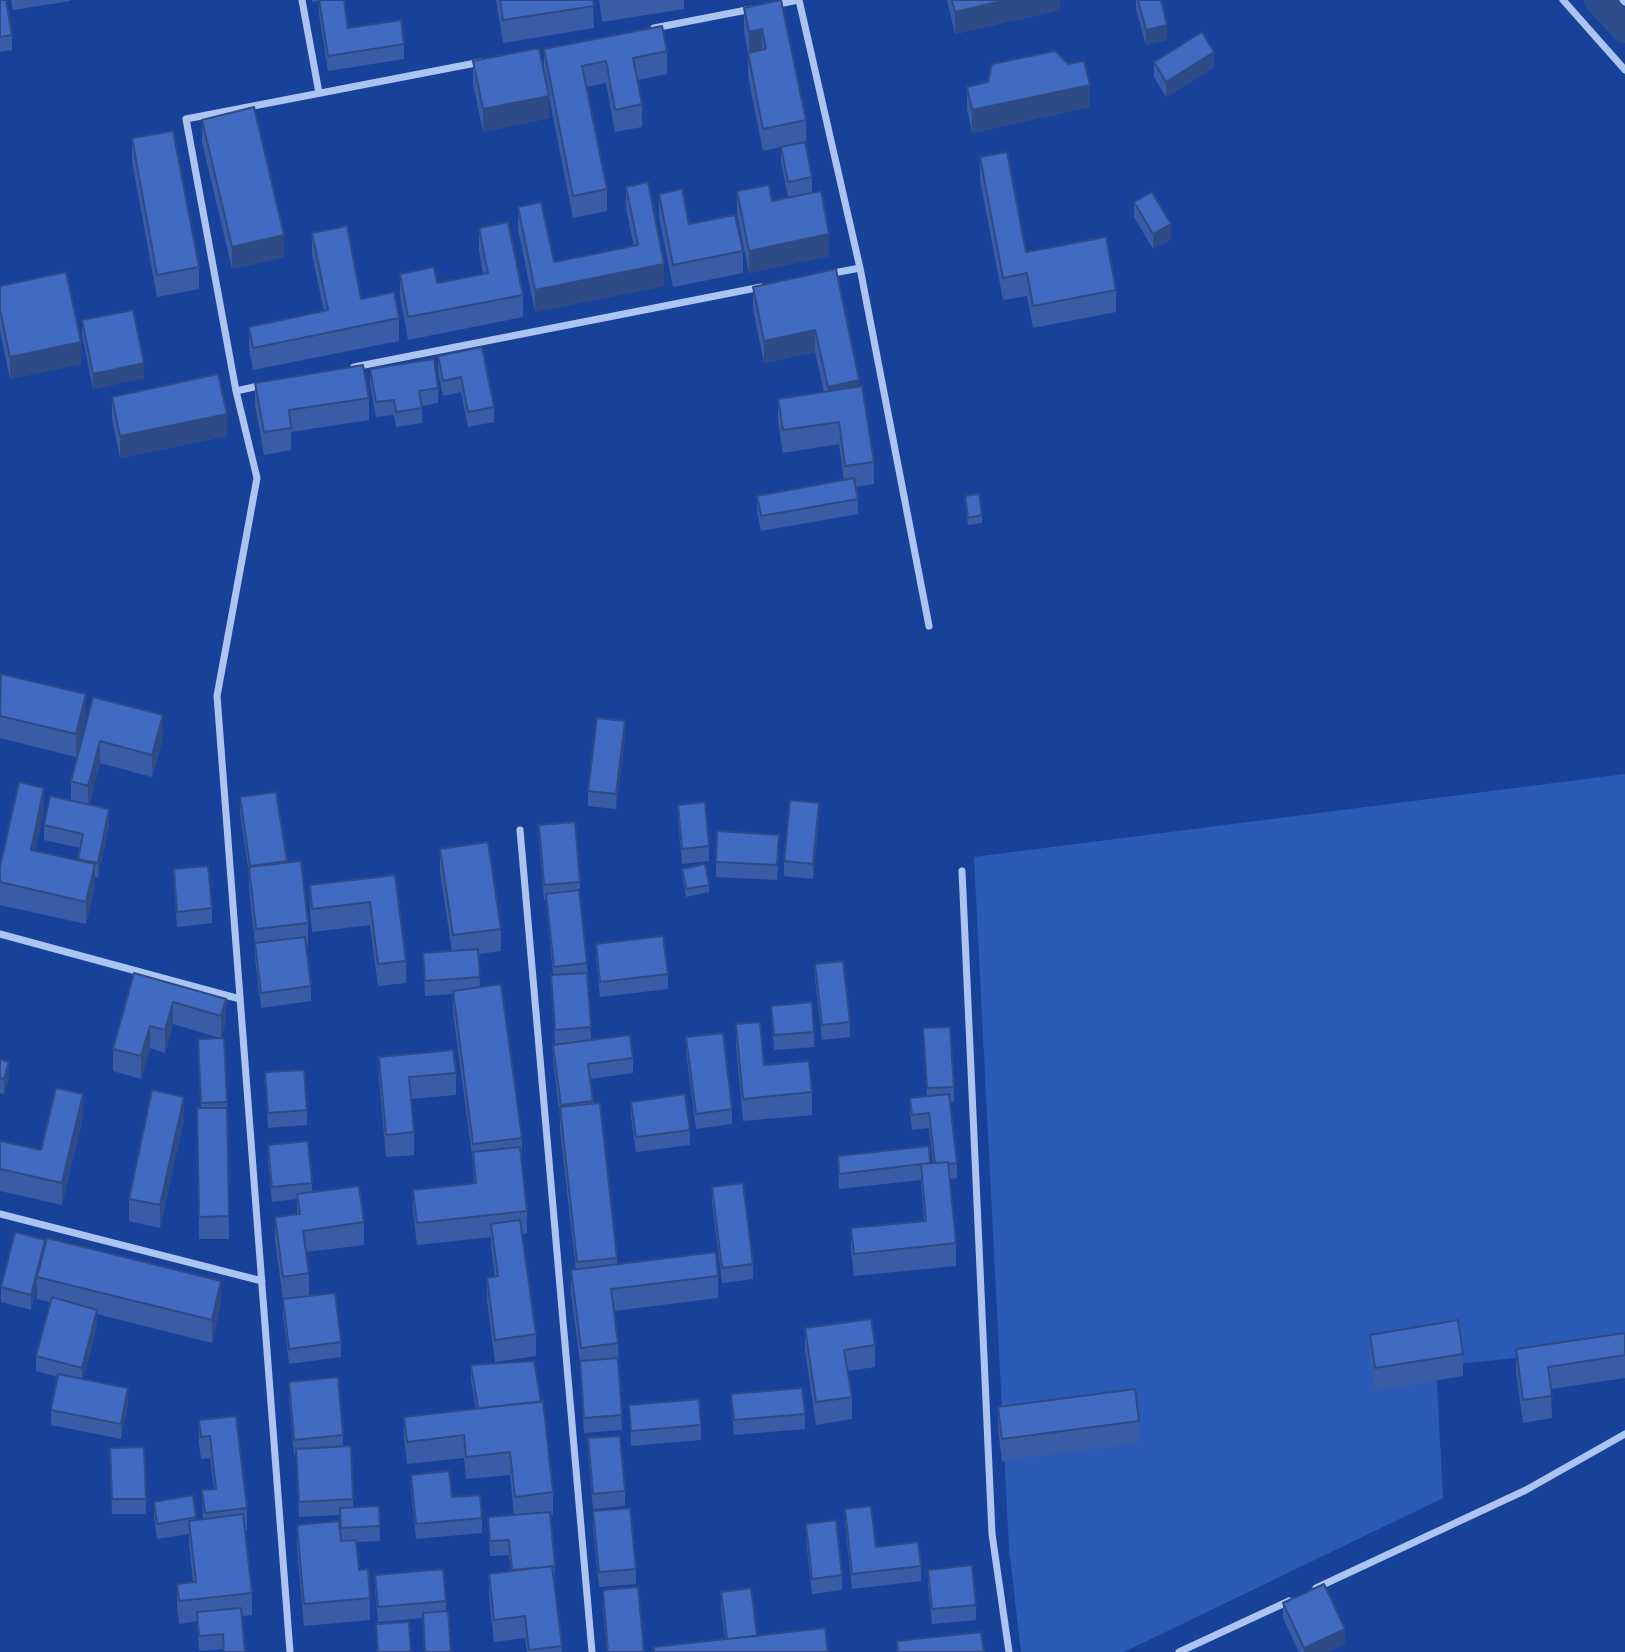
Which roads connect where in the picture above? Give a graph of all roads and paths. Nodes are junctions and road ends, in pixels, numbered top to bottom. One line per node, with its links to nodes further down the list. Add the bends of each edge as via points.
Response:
1 (302, 0): 9 (street)
2 (799, 0): 4 (street); 10 (street)
3 (1563, 0): 8 (street)
4 (770, 5)
5 (757, 8): 6 (street)
6 (647, 29)
7 (497, 59): 9 (street)
8 (1625, 70)
9 (319, 93): 15 (street, via 186,119)
10 (860, 268): 11 (street); 16 (street)
11 (819, 276)
12 (765, 286): 13 (street)
13 (345, 369)
14 (277, 383): 15 (street)
15 (236, 391): 20 (street, via 257,478 217,696)
16 (929, 626)
17 (520, 830): 25 (street)
18 (962, 872): 26 (street, via 992,1534)
19 (0, 934): 20 (street)
20 (240, 999): 22 (street)
21 (0, 1214): 22 (street)
22 (262, 1281): 24 (street)
23 (1625, 1434): 27 (street, via 1526,1490)
24 (290, 1652)
25 (592, 1652)
26 (1009, 1652)
27 (1179, 1652)

